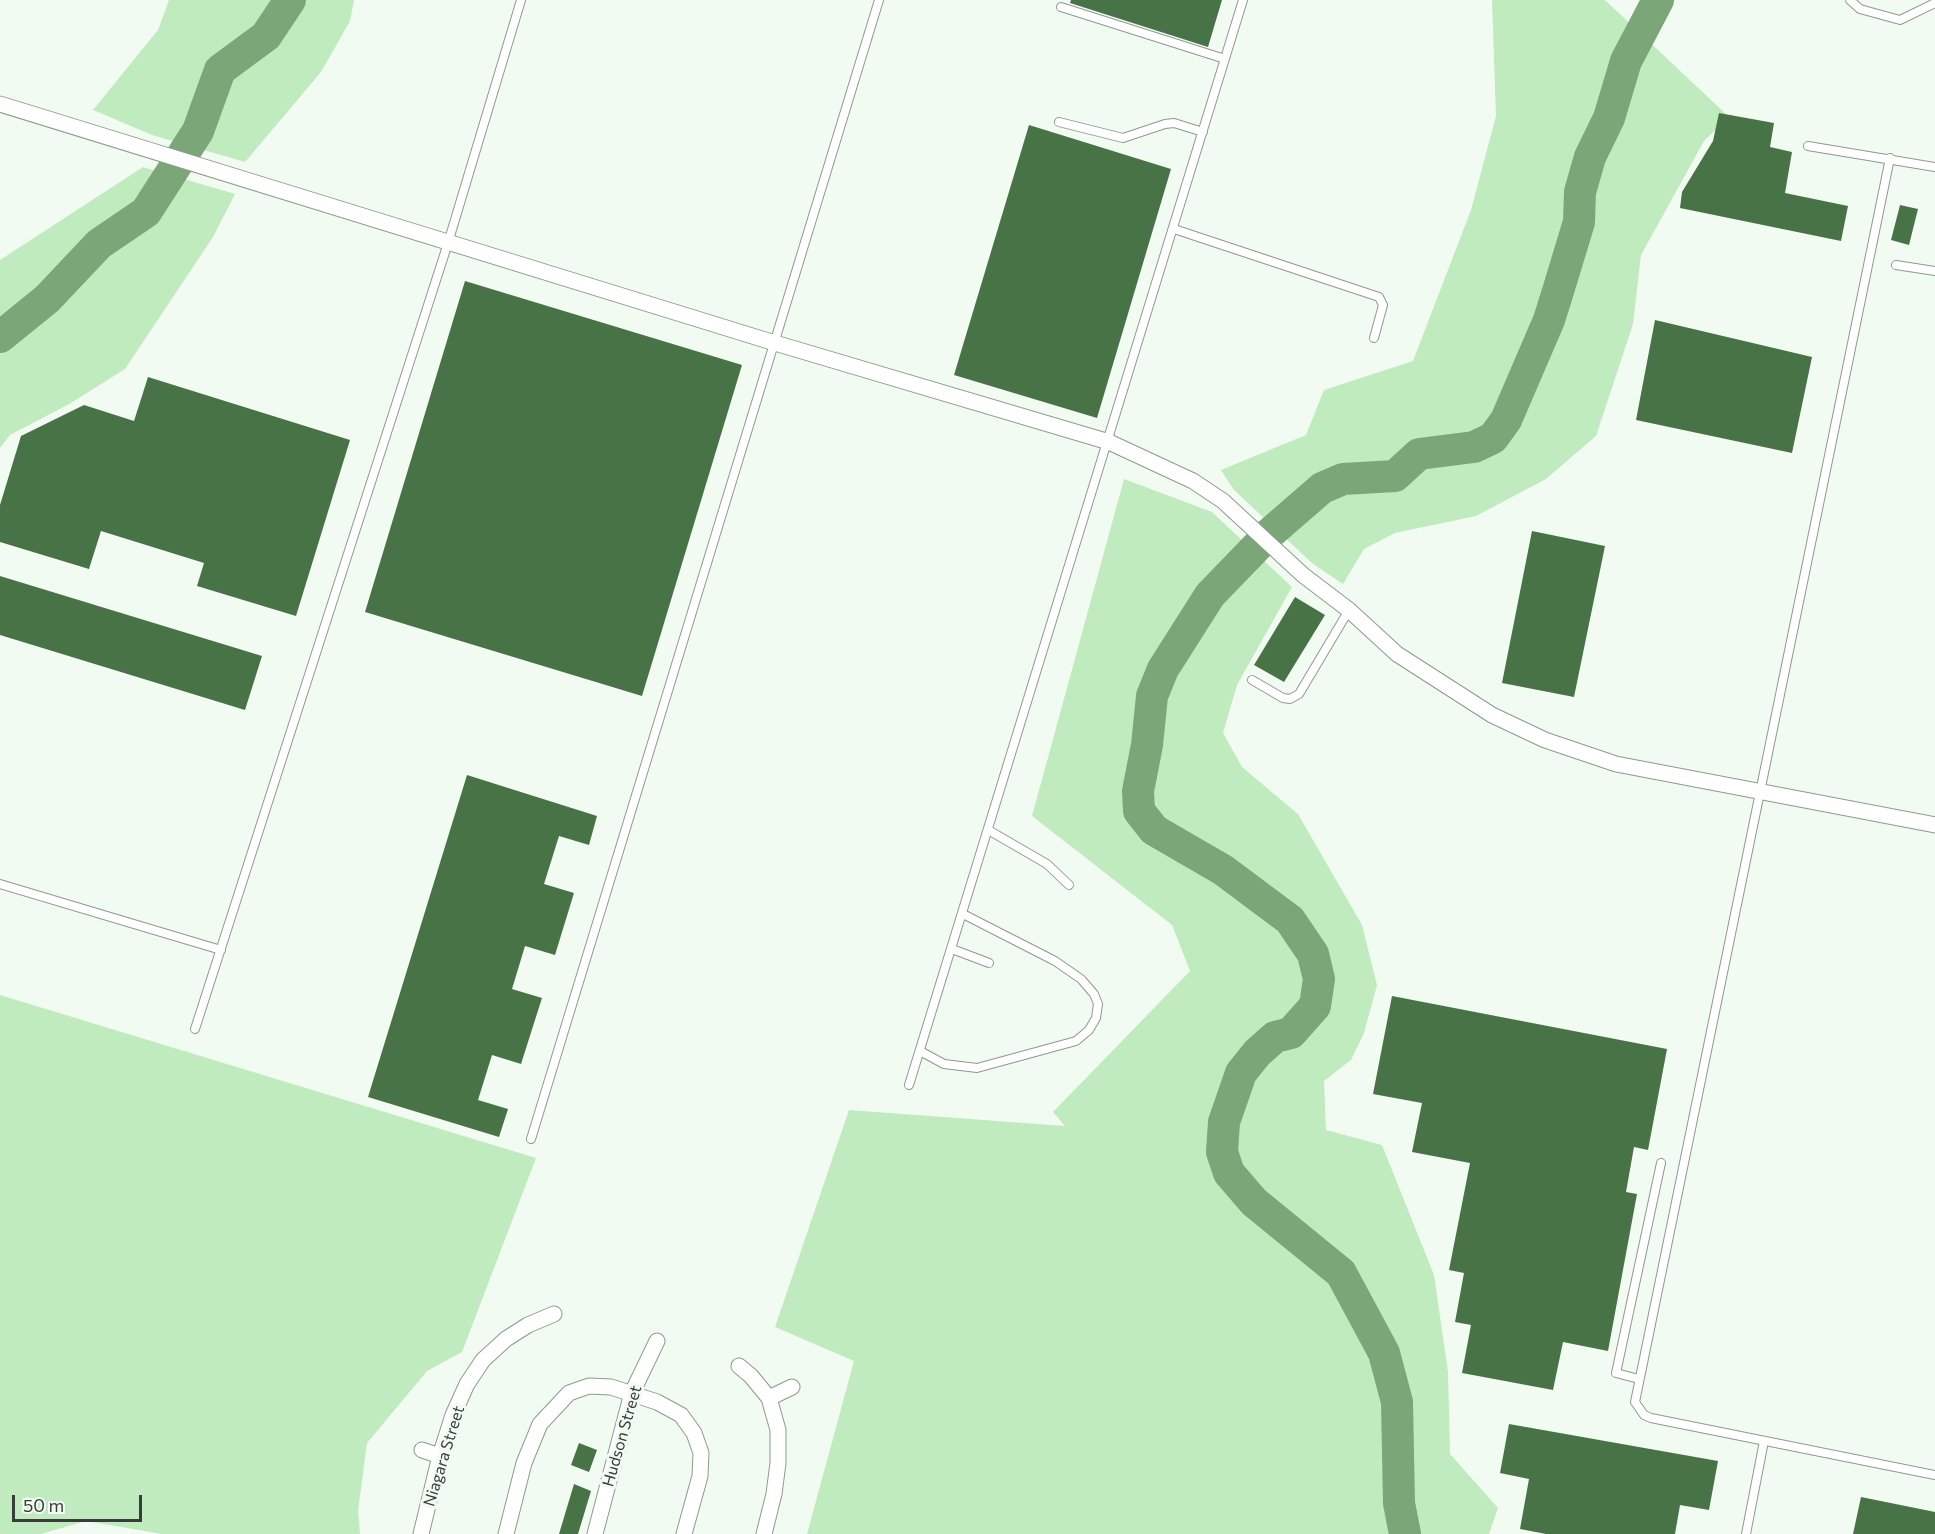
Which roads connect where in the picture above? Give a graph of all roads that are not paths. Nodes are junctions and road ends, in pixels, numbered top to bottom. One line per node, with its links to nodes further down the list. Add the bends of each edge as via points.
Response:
1 (521, 0): 15 (lane)
2 (879, 0): 19 (lane)
3 (1243, 0): 7 (lane)
4 (1850, 0): 5 (lane, via 1860,9 1899,20)
5 (1935, 3)
6 (1060, 7): 7 (lane)
7 (1226, 59): 10 (lane)
8 (0, 104): 15 (street)
9 (1059, 122): 10 (lane, via 1123,138 1174,123)
10 (1203, 132): 14 (lane)
11 (1808, 146): 12 (lane)
12 (1890, 158): 13 (lane); 23 (lane)
13 (1935, 167)
14 (1174, 229): 18 (lane, via 1379,297 1383,305); 20 (lane)
15 (448, 243): 19 (street); 29 (lane)
16 (1896, 265): 17 (lane)
17 (1935, 271)
18 (1374, 338)
19 (775, 343): 20 (street); 35 (lane)
20 (1109, 442): 21 (street, via 1193,481 1223,501 1303,575); 25 (lane)
21 (1349, 610): 22 (lane, via 1299,694 1283,698); 23 (street, via 1397,654 1443,685 1492,715 1545,740 1616,764)
22 (1252, 680)
23 (1762, 791): 24 (street); 40 (lane)
24 (1935, 825)
25 (990, 831): 27 (lane, via 1047,864); 28 (lane)
26 (0, 884): 29 (lane)
27 (1069, 885)
28 (963, 914): 30 (lane); 33 (lane, via 1055,961 1081,980 1098,1004 1096,1018 1076,1041 976,1068 944,1064)
29 (220, 950): 32 (lane)
30 (952, 950): 31 (lane); 33 (lane)
31 (989, 963)
32 (195, 1029)
33 (920, 1051): 34 (lane)
34 (909, 1085)
35 (531, 1139)
36 (1661, 1163): 40 (lane, via 1616,1373)
37 (554, 1314): 46 (street, Niagara Street, via 506,1339 483,1360 467,1384)
38 (657, 1341): 42 (street, Hudson Street)
39 (739, 1366): 43 (street)
40 (1639, 1379): 44 (lane, via 1635,1402 1644,1415)
41 (792, 1387): 43 (street)
42 (632, 1393): 49 (street, via 589,1386 569,1393 551,1409 532,1438); 50 (street, Hudson Street); 51 (street, via 681,1415 694,1433 701,1453 700,1476)
43 (769, 1398): 52 (street, via 777,1430 778,1463)
44 (1764, 1441): 47 (lane); 53 (lane)
45 (422, 1450): 46 (street)
46 (440, 1456): 48 (street, Niagara Street)
47 (1935, 1475)
48 (421, 1534)
49 (506, 1534)
50 (595, 1534)
51 (684, 1534)
52 (764, 1534)
53 (1746, 1534)

